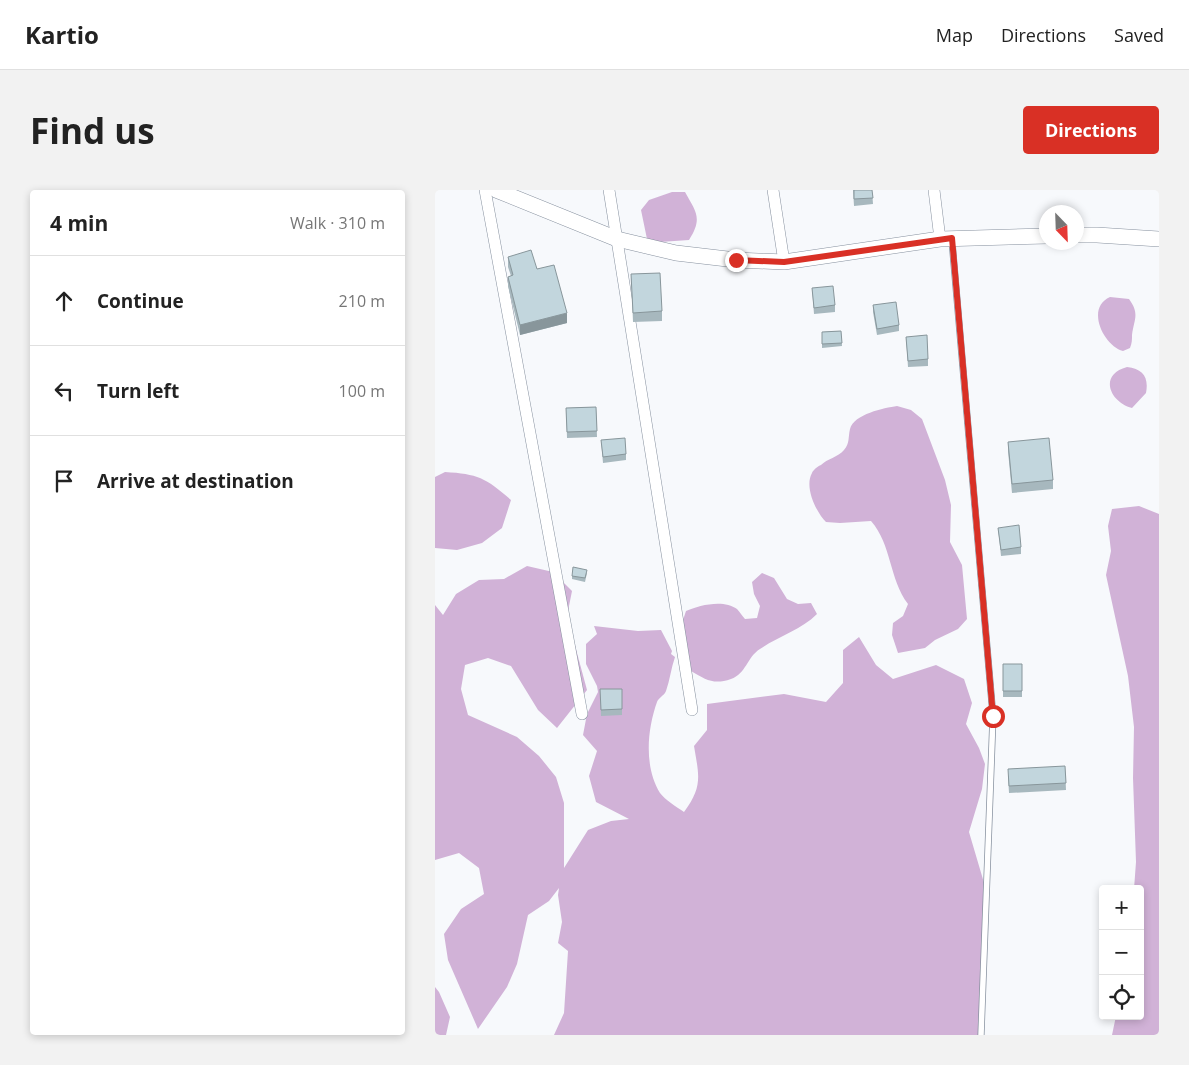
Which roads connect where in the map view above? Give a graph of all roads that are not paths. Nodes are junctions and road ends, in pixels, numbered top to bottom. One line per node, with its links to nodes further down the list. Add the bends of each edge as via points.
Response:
1 (485, 190): 13 (street)
2 (496, 190): 8 (street)
3 (609, 190): 8 (street)
4 (773, 190): 11 (street)
5 (934, 190): 9 (street)
6 (1084, 235): 10 (street)
7 (1039, 236): 9 (street)
8 (617, 239): 11 (street, via 676,253); 12 (street)
9 (946, 239): 11 (street); 14 (lane, via 993,716)
10 (1159, 239)
11 (784, 262)
12 (692, 710)
13 (582, 714)
14 (981, 1035)

